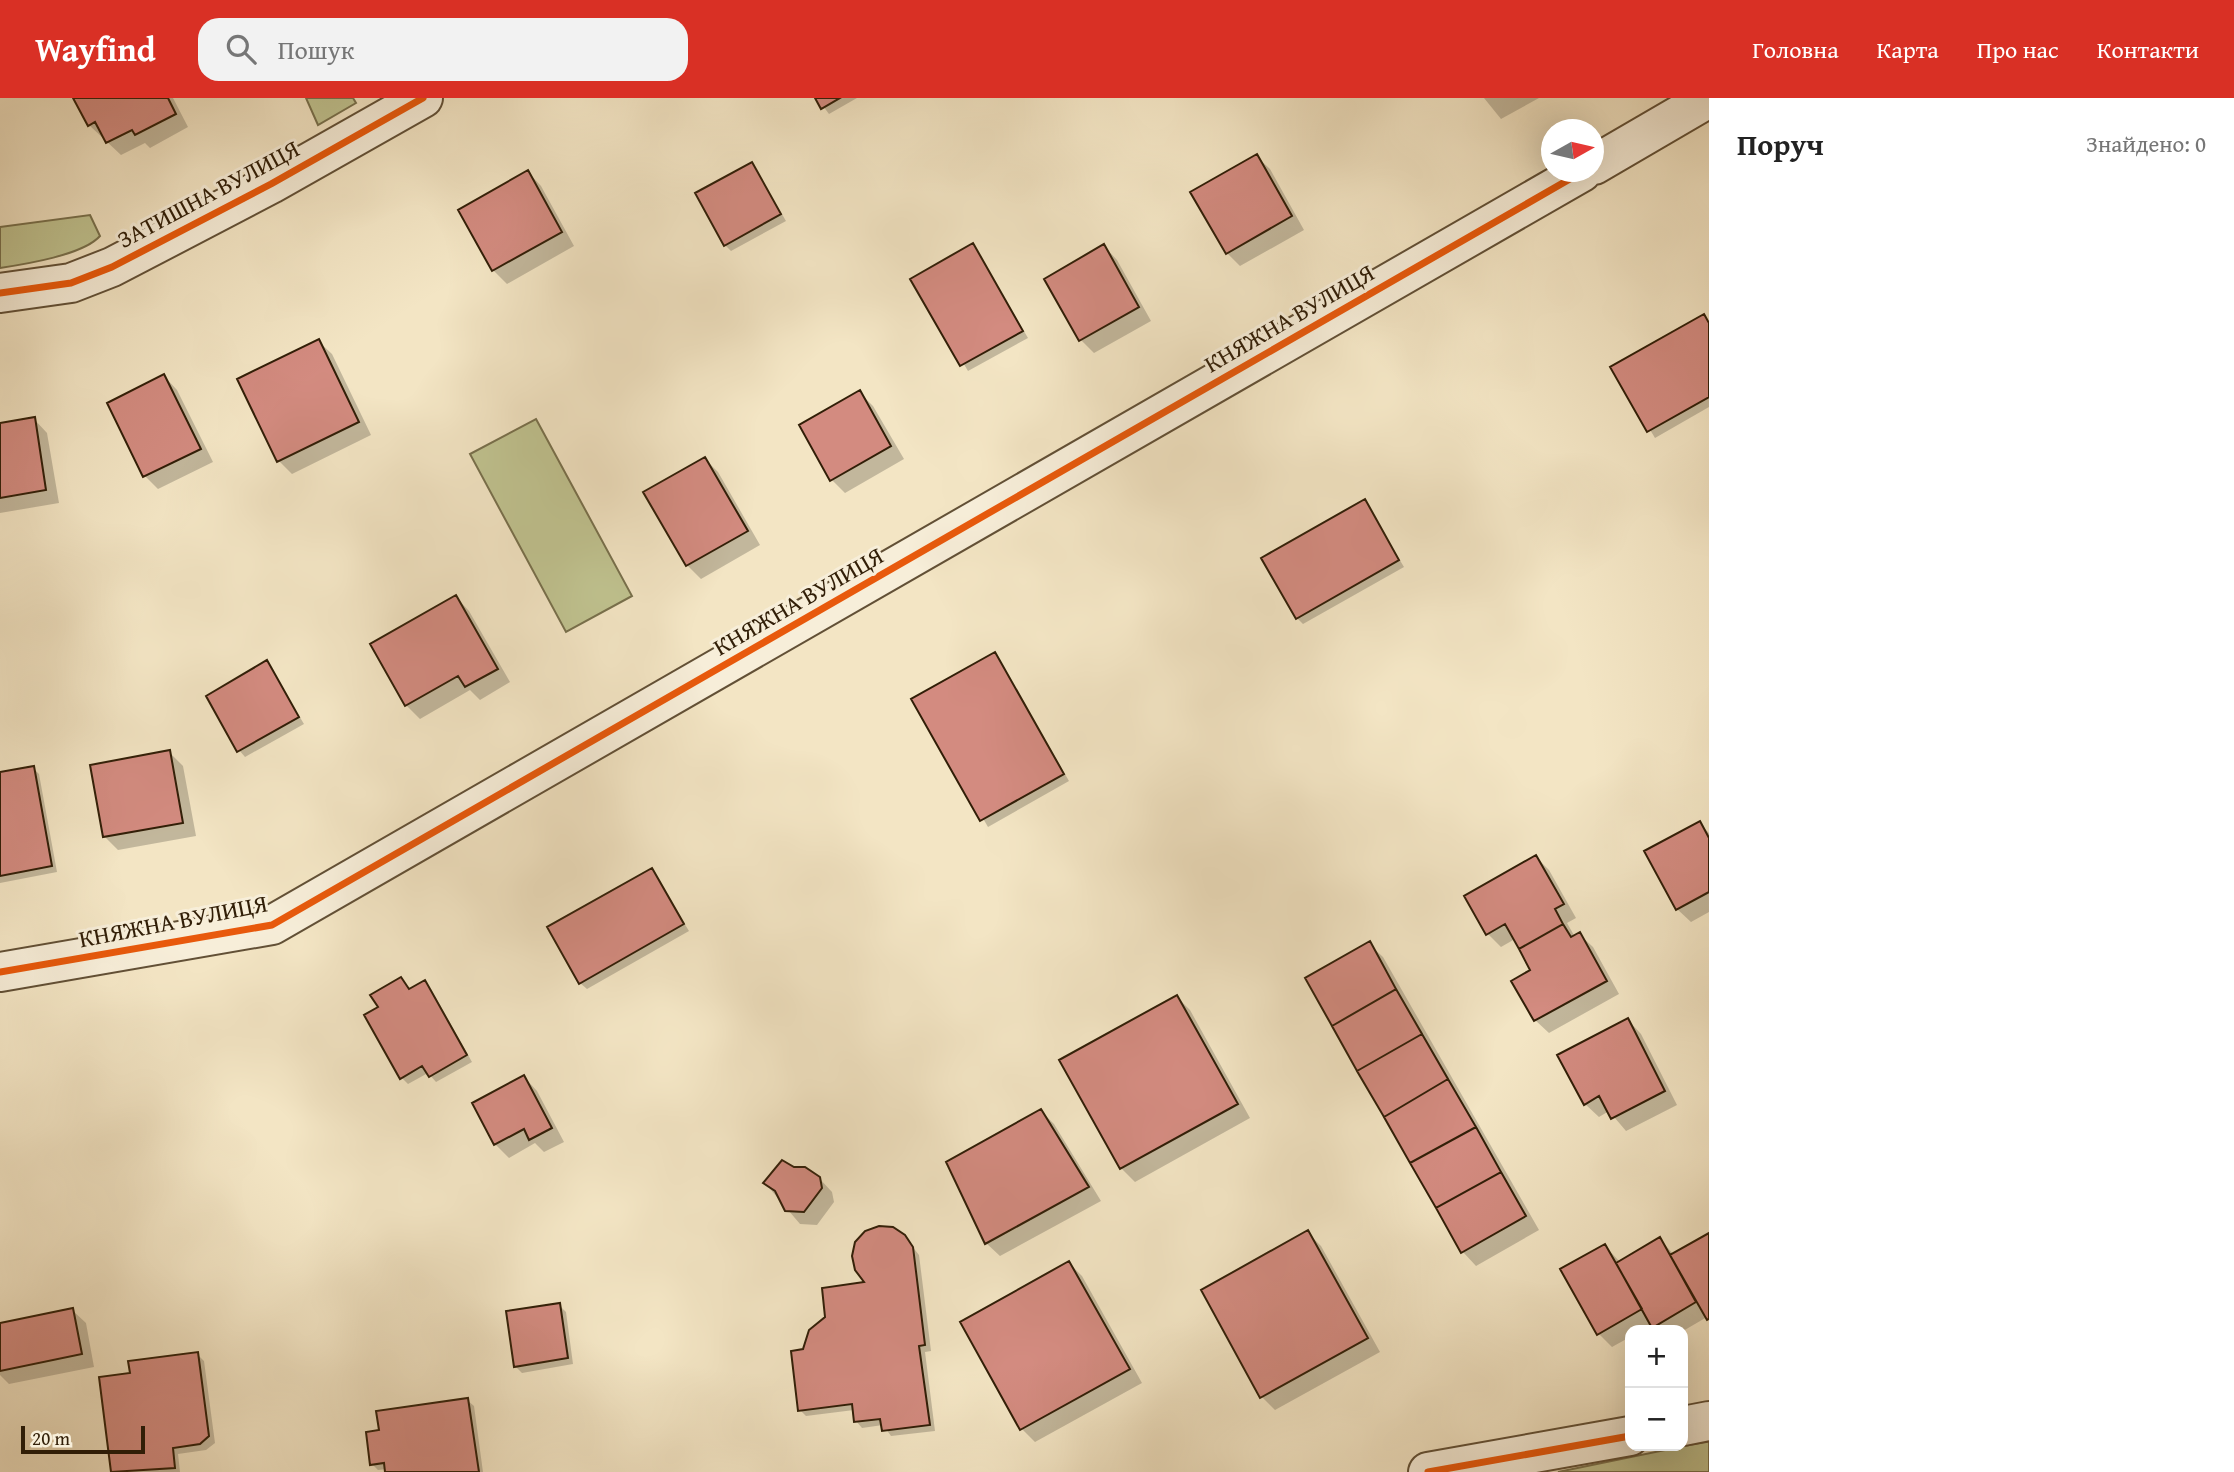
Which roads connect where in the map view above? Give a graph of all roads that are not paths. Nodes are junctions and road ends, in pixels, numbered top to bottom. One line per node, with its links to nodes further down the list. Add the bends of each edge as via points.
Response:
1 (423, 98): 5 (street, ЗАТИШНА ВУЛИЦЯ, via 112,267 71,283)
2 (1709, 99): 3 (street)
3 (1604, 159)
4 (1565, 182): 6 (street, КНЯЖНА ВУЛИЦЯ, via 272,925)
5 (0, 293)
6 (0, 972)
7 (1709, 1421): 8 (street)
8 (1688, 1425)
9 (1625, 1437): 10 (street)
10 (1428, 1472)

